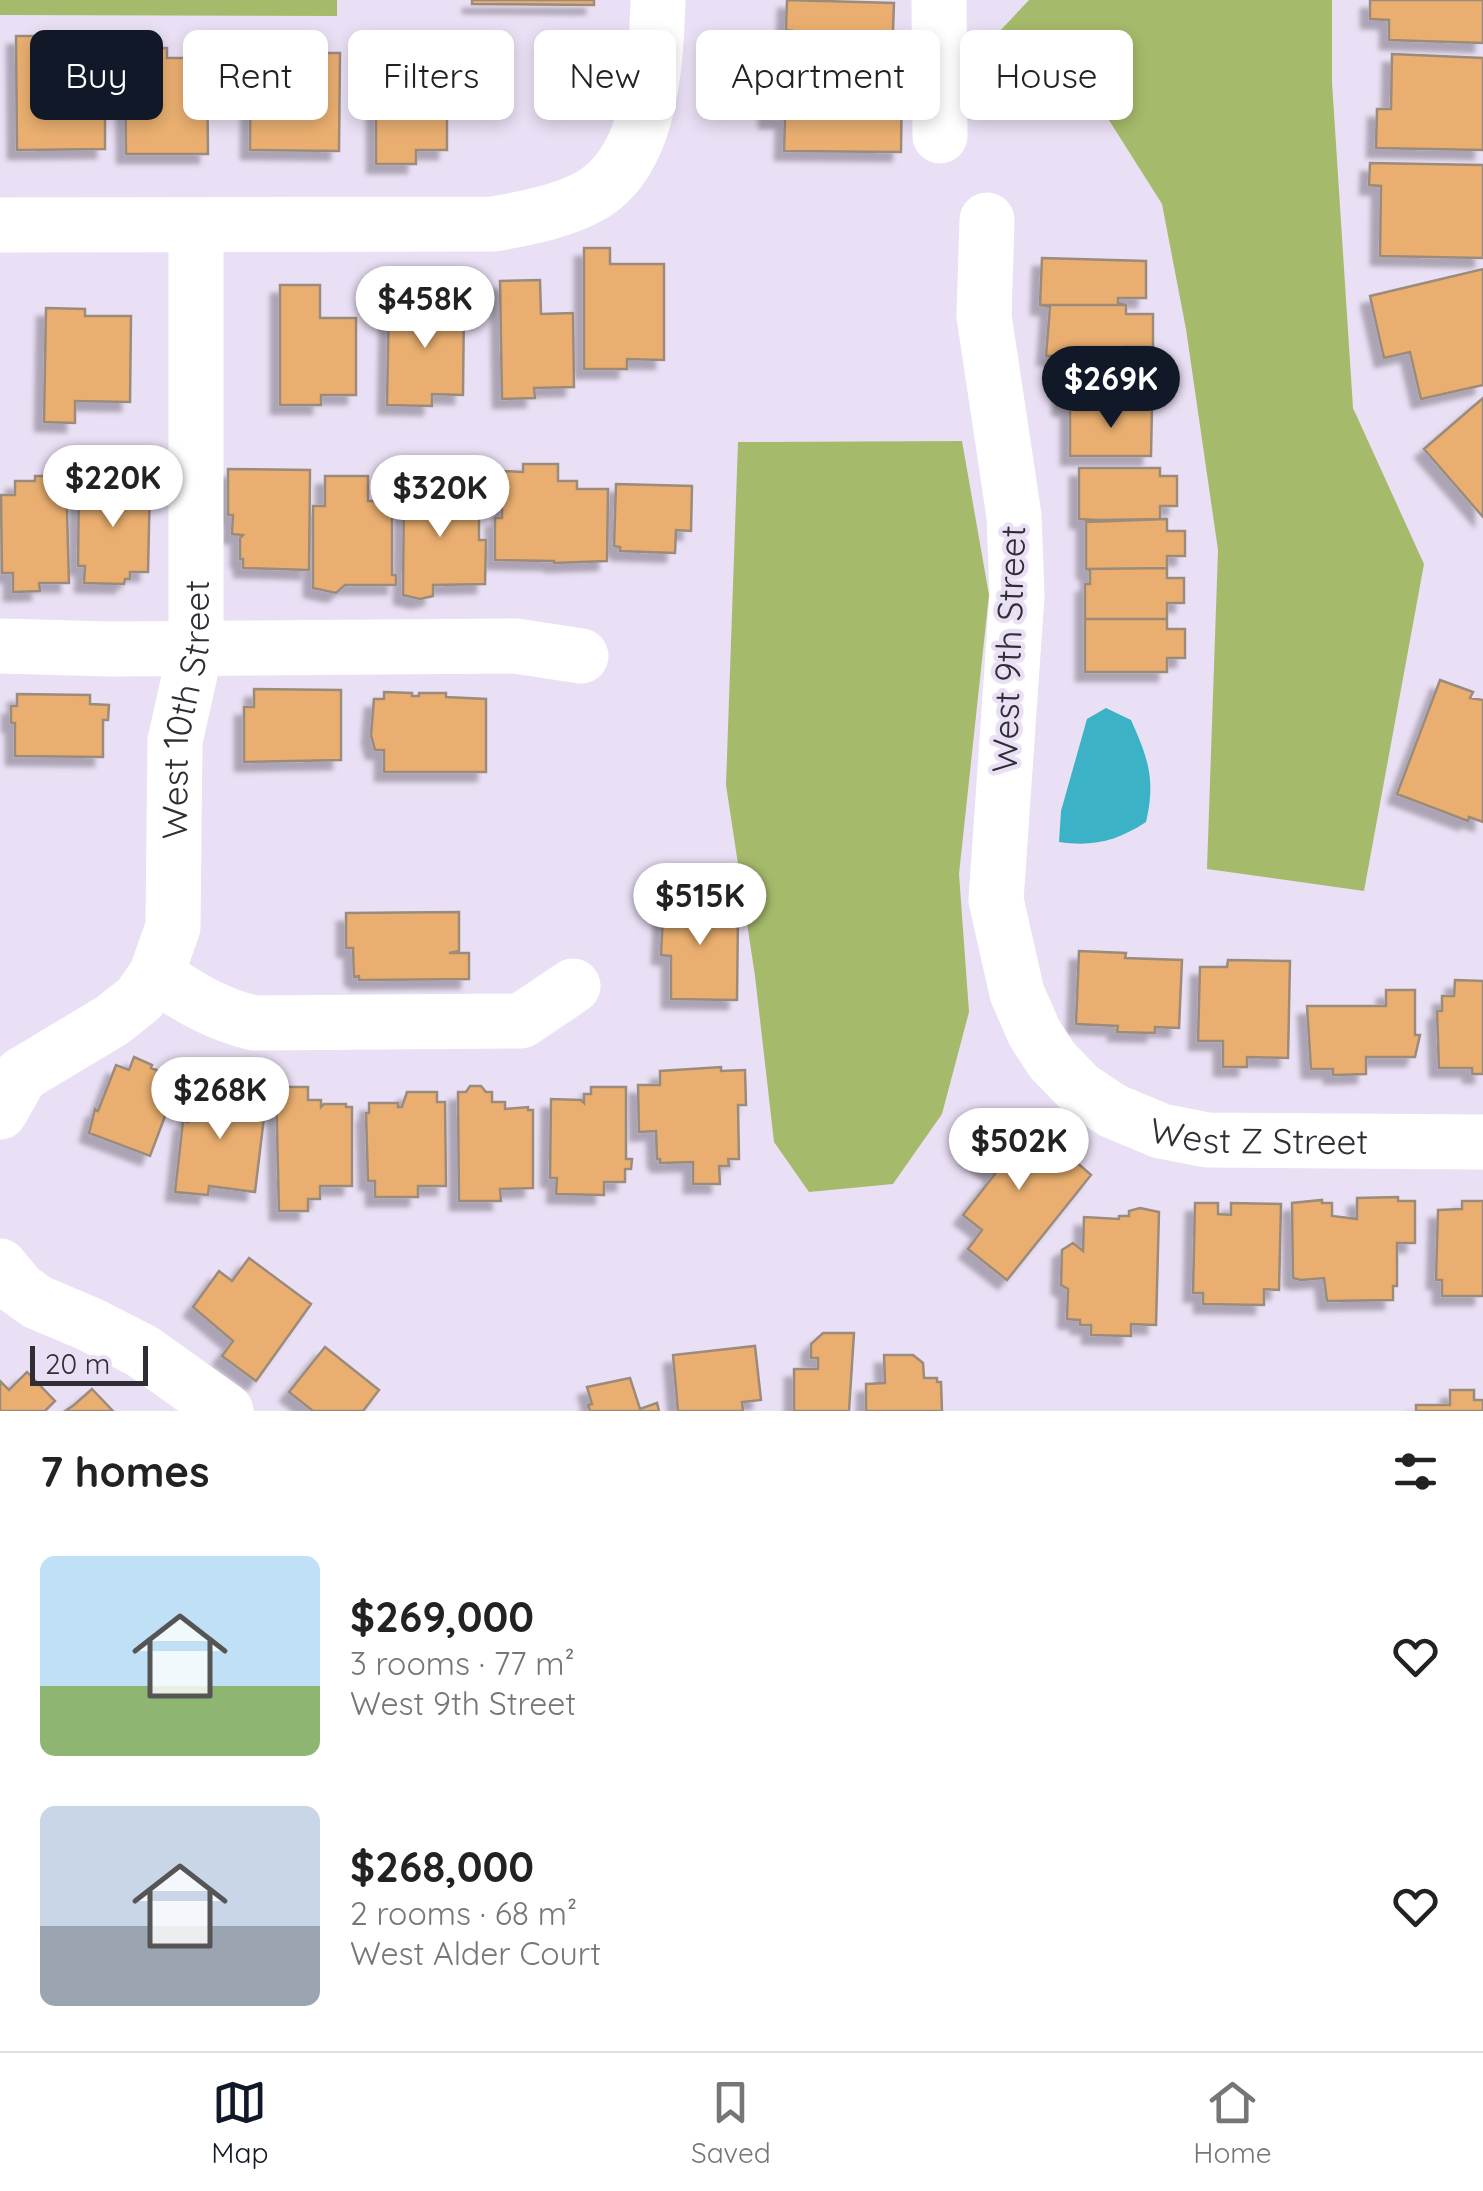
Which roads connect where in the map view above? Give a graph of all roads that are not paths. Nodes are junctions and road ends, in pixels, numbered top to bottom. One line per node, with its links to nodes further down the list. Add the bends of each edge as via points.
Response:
1 (658, 0): 6 (street, via 644,121 628,159 592,195 494,224)
2 (939, 0): 3 (street)
3 (940, 136)
4 (987, 220): 10 (street, West 9th Street, via 984,316 1014,516 1017,595)
5 (0, 224): 6 (street)
6 (196, 226): 8 (street, West 10th Street)
7 (0, 646): 8 (street)
8 (196, 647): 9 (street, via 516,646); 11 (street, West 10th Street, via 176,741 173,926)
9 (581, 656)
10 (996, 900): 14 (street, West Z Street, via 1017,993 1034,1032 1080,1088 1113,1111 1160,1131 1208,1140)
11 (156, 974): 12 (street, via 224,1016 254,1023 521,1021); 13 (street, West 10th Street, via 111,1021)
12 (573, 986)
13 (7, 1083)
14 (1483, 1142)
15 (0, 1266): 16 (street, via 37,1302 142,1351)
16 (226, 1411)

